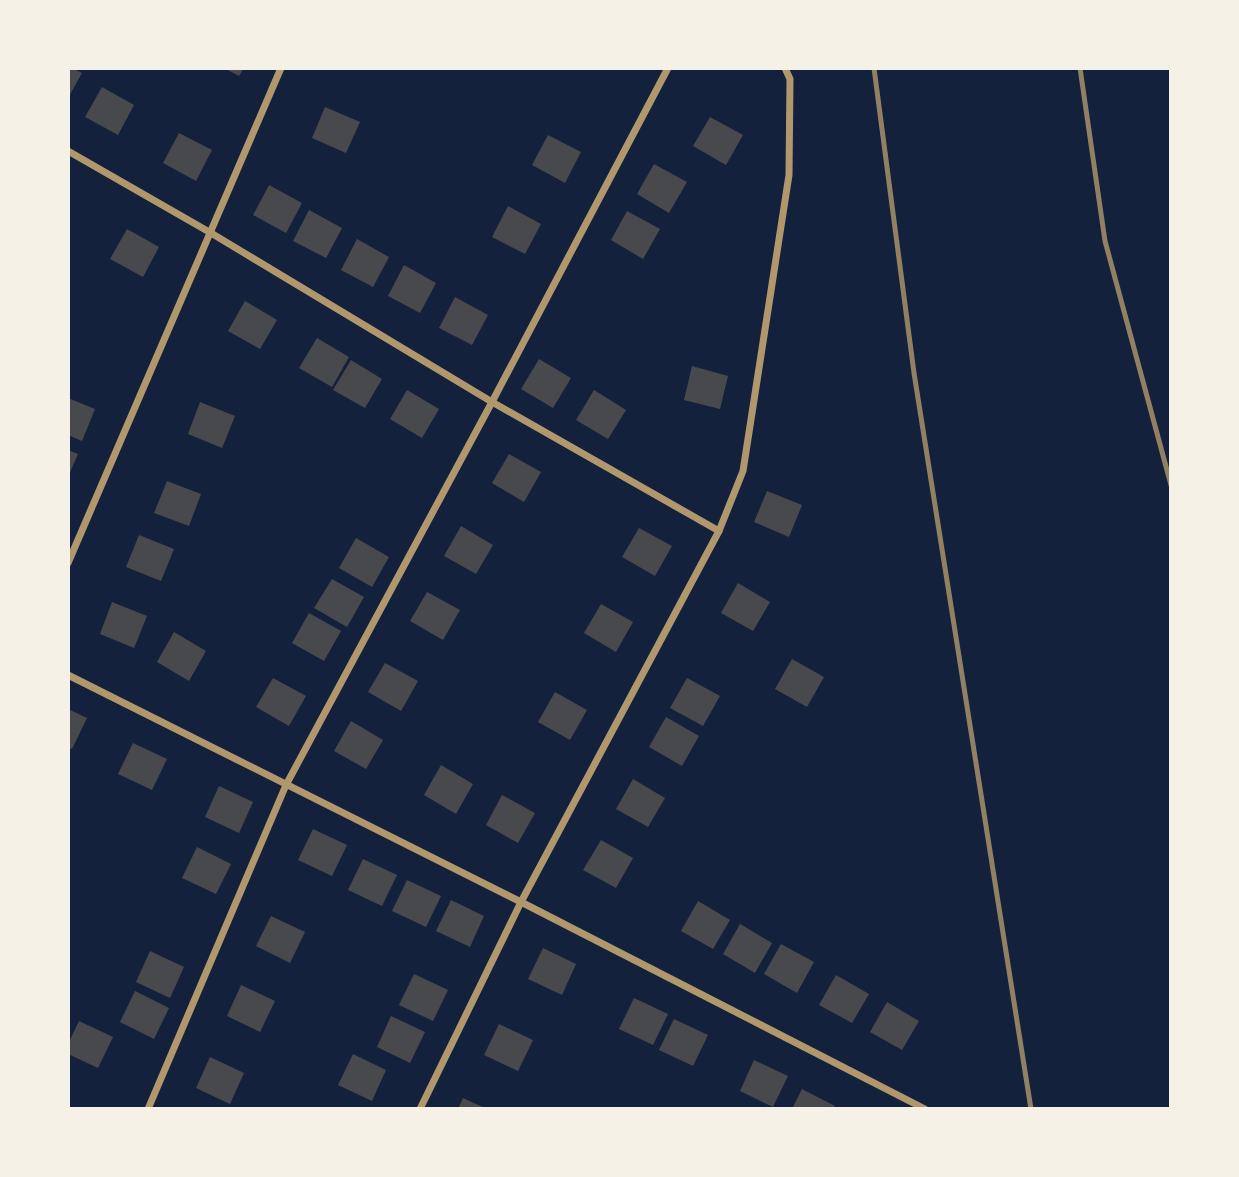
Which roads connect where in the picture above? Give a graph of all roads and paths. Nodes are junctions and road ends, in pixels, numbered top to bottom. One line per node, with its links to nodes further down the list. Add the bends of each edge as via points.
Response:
1 (281, 68): 5 (street)
2 (668, 68): 6 (street)
3 (785, 68): 7 (street, via 790,79 789,175 743,471)
4 (68, 151): 5 (street)
5 (211, 233): 6 (street); 8 (street)
6 (492, 402): 7 (street); 10 (street)
7 (719, 531): 11 (street)
8 (68, 563)
9 (68, 675): 10 (street)
10 (286, 785): 11 (street); 12 (street)
11 (521, 902): 13 (street); 14 (street)
12 (148, 1109)
13 (420, 1109)
14 (925, 1109)

